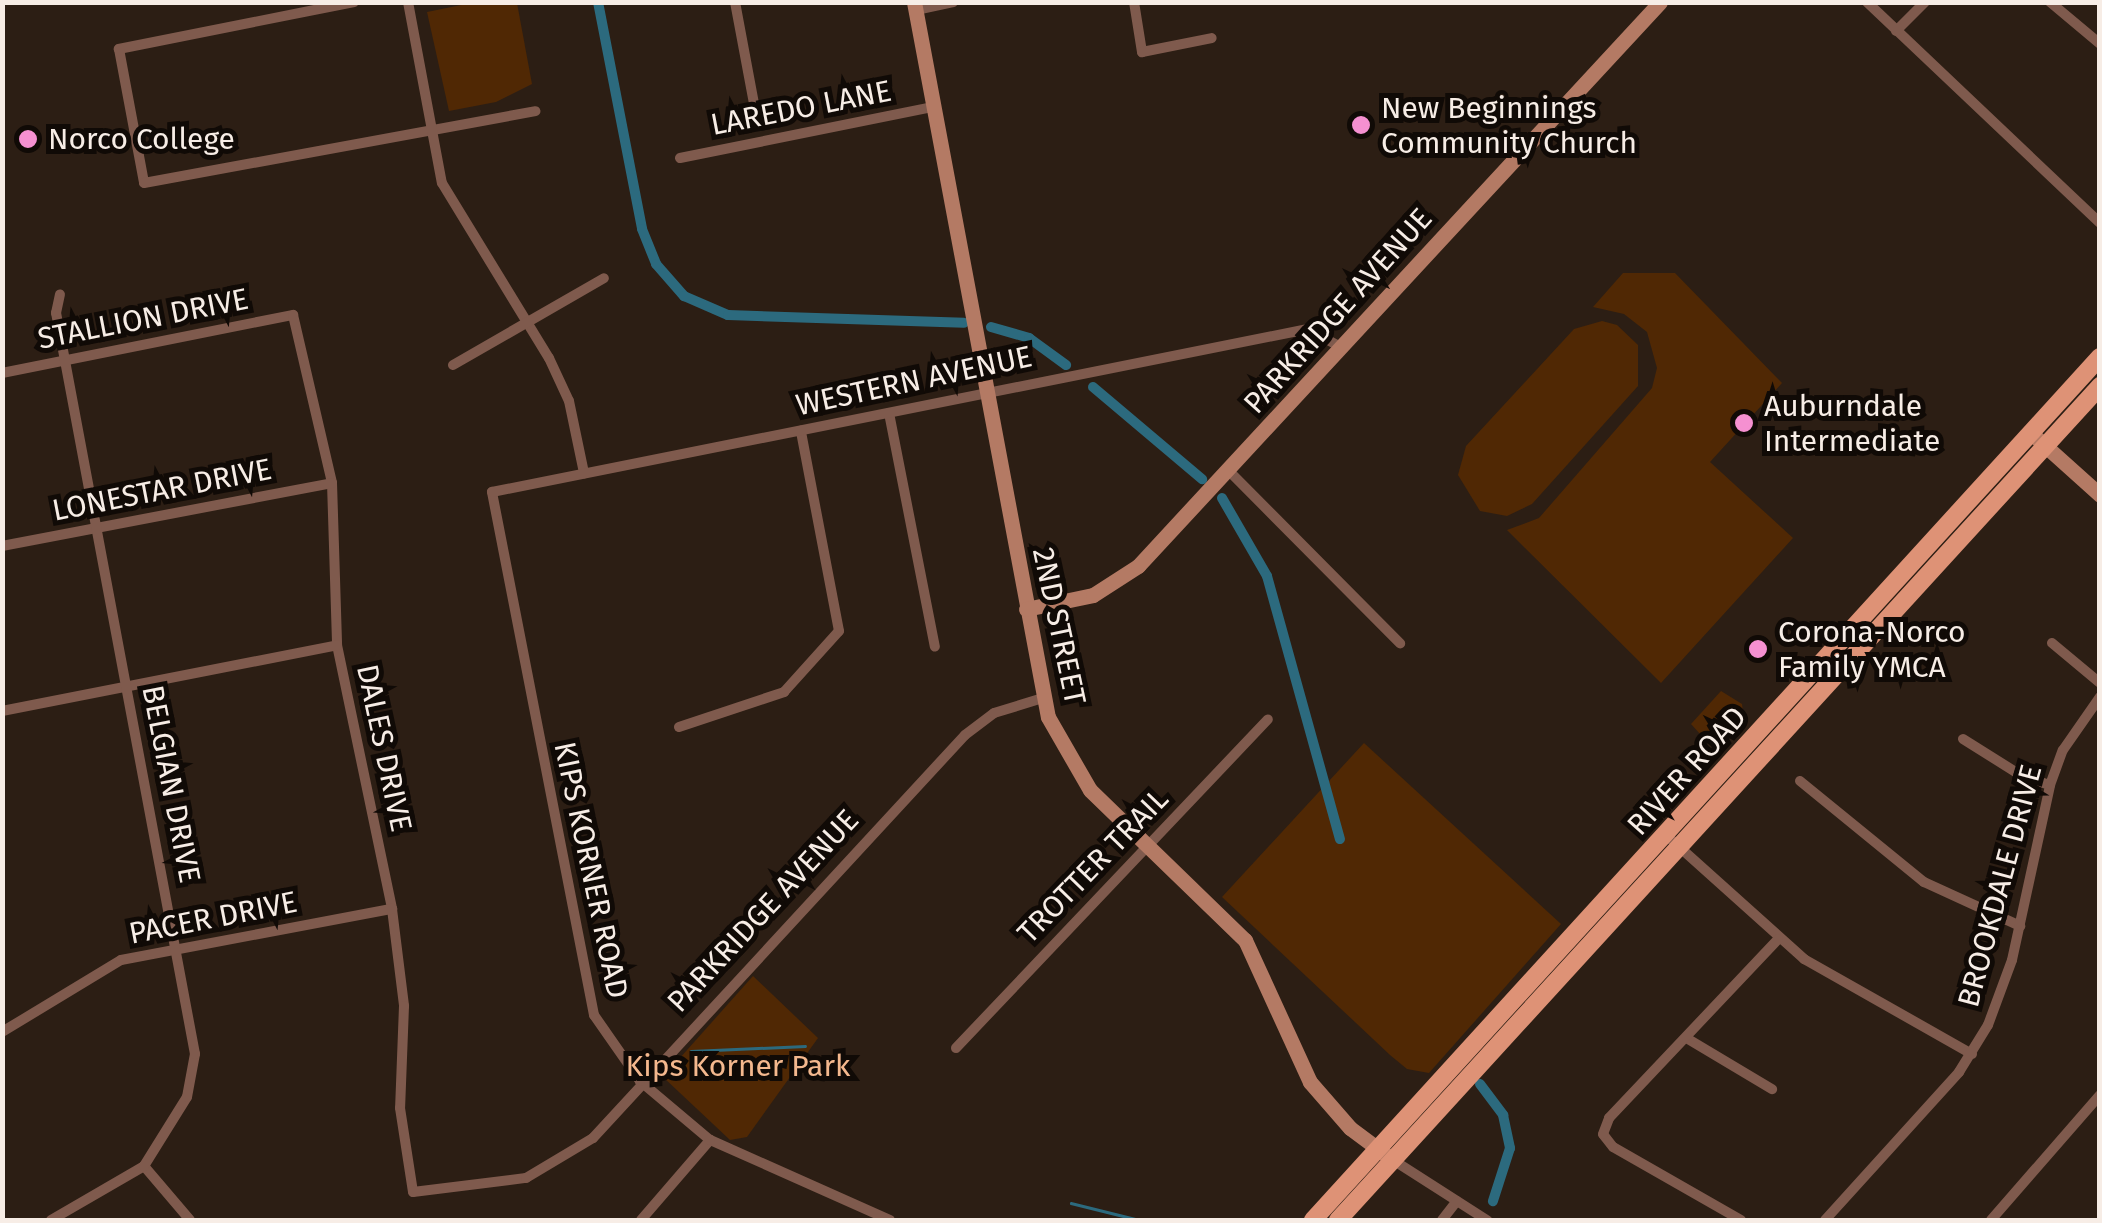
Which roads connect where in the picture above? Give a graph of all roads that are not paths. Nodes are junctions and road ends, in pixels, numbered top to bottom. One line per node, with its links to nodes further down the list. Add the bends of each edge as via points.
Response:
1 (354, 2): 17 (street, via 118,49 144,183)
2 (408, 2): 17 (street)
3 (735, 2): 16 (street)
4 (953, 2): 10 (street)
5 (1134, 2): 12 (street, via 1142,52)
6 (1660, 2): 24 (street, PARKRIDGE AVENUE)
7 (1867, 2): 11 (street)
8 (1926, 2): 11 (street)
9 (2050, 2): 13 (street)
10 (915, 6): 14 (street, 2ND STREET)
11 (1896, 31): 19 (street)
12 (1212, 38)
13 (2100, 44)
14 (932, 107): 18 (street, LAREDO LANE); 30 (street, 2ND STREET)
15 (534, 111): 17 (street)
16 (756, 114)
17 (433, 129): 23 (street, via 442,183)
18 (680, 158)
19 (2100, 224)
20 (604, 278): 23 (street)
21 (60, 294): 26 (street, BELGIAN DRIVE, via 56,313)
22 (293, 316): 26 (street, STALLION DRIVE); 36 (street, DALES DRIVE)
23 (522, 320): 27 (street); 34 (street, via 569,402)
24 (1342, 348): 30 (street, WESTERN AVENUE, via 1308,329); 35 (street, PARKRIDGE AVENUE)
25 (2100, 357): 33 (main road, RIVER ROAD)
26 (65, 360): 28 (street, STALLION DRIVE); 39 (street, BELGIAN DRIVE)
27 (453, 365)
28 (2, 372)
29 (2100, 386): 33 (main road, RIVER ROAD)
30 (987, 393): 31 (street, WESTERN AVENUE); 41 (street, 2ND STREET)
31 (889, 414): 32 (street, WESTERN AVENUE); 45 (street)
32 (801, 431): 34 (street, WESTERN AVENUE); 52 (street, via 839,632 784,692)
33 (2038, 439): 38 (street); 56 (main road, RIVER ROAD)
34 (584, 473): 37 (street, WESTERN AVENUE)
35 (1224, 476): 41 (street, PARKRIDGE AVENUE, via 1126,578 1094,595); 42 (street)
36 (332, 482): 39 (street, LONESTAR DRIVE); 44 (street, DALES DRIVE)
37 (492, 492): 66 (street, KIPS KORNER ROAD, via 578,952 594,1015)
38 (2100, 494)
39 (96, 528): 40 (street, LONESTAR DRIVE); 47 (street, BELGIAN DRIVE)
40 (2, 546)
41 (1026, 609): 49 (street, 2ND STREET)
42 (1400, 644)
43 (2052, 644): 46 (street)
44 (336, 645): 47 (street); 58 (street, DALES DRIVE)
45 (935, 647)
46 (2100, 683)
47 (127, 687): 50 (street); 61 (street, BELGIAN DRIVE)
48 (2100, 697): 55 (street, BROOKDALE DRIVE, via 2063,750)
49 (1043, 698): 57 (street, 2ND STREET, via 1075,772); 66 (street, PARKRIDGE AVENUE, via 994,713 965,734)
50 (2, 711)
51 (1268, 720): 57 (street, TROTTER TRAIL)
52 (679, 727)
53 (1963, 739): 55 (street, via 2022,776)
54 (1800, 781): 59 (street, via 1924,882)
55 (2050, 784): 59 (street, BROOKDALE DRIVE)
56 (1673, 842): 60 (street); 70 (main road, RIVER ROAD)
57 (1147, 844): 64 (street, TROTTER TRAIL); 70 (street, 2ND STREET, via 1245,940 1310,1082)
58 (392, 909): 61 (street, PACER DRIVE); 72 (street, DALES DRIVE, via 404,1006 400,1108)
59 (2020, 926): 65 (street, BROOKDALE DRIVE, via 2002,994)
60 (1778, 938): 63 (street); 65 (street)
61 (179, 949): 62 (street, PACER DRIVE, via 121,960); 71 (street, BELGIAN DRIVE, via 195,1054 187,1096)
62 (2, 1032)
63 (1688, 1039): 67 (street); 82 (street, via 1608,1118 1603,1134 1614,1147)
64 (956, 1048)
65 (1972, 1054): 83 (street, BROOKDALE DRIVE)
66 (640, 1081): 69 (street, KIPS KORNER ROAD); 72 (street, PARKRIDGE AVENUE, via 593,1138 557,1164 526,1178)
67 (1772, 1089)
68 (2100, 1095): 84 (street)
69 (710, 1140): 76 (street); 77 (street, KIPS KORNER ROAD)
70 (1386, 1154): 73 (street); 78 (main road, RIVER ROAD); 79 (main road, RIVER ROAD)
71 (144, 1166): 74 (street, BELGIAN DRIVE); 75 (street)
72 (413, 1192)
73 (1457, 1201): 80 (street); 81 (street)
74 (50, 1220)
75 (190, 1220)
76 (641, 1220)
77 (890, 1220)
78 (1313, 1220)
79 (1338, 1220)
80 (1442, 1220)
81 (1487, 1220)
82 (1741, 1220)
83 (1826, 1220)
84 (1991, 1220)

